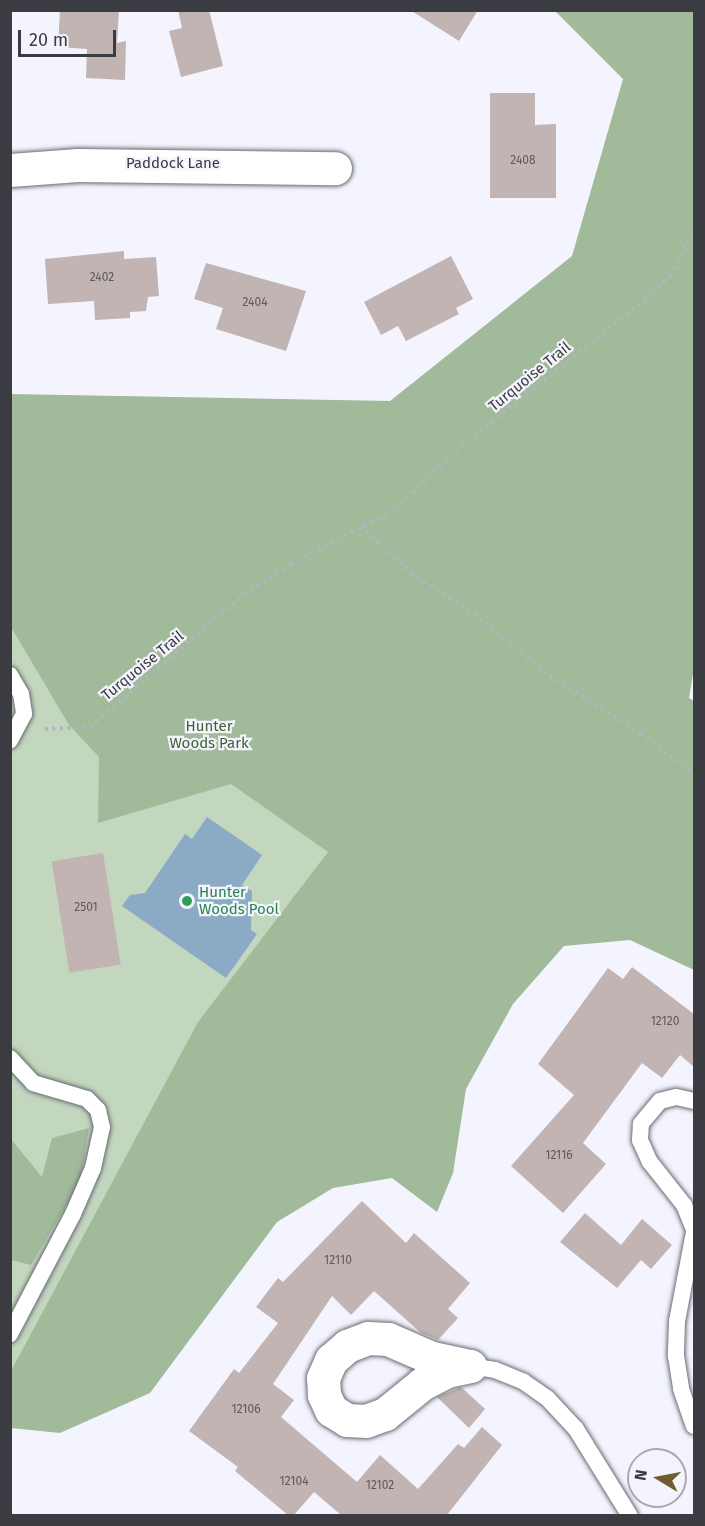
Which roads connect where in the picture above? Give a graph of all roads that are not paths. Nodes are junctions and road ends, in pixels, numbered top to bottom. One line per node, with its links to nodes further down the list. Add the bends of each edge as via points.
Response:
1 (335, 168): 2 (street, Paddock Lane, via 90,165)
2 (10, 170)
3 (10, 675): 4 (lane, via 21,694 24,714)
4 (10, 740)
5 (10, 1058): 8 (lane, via 33,1083 87,1100 98,1110 102,1126 93,1168 74,1214)
6 (694, 1101): 7 (lane, via 676,1097 660,1101 641,1124 640,1140 650,1162 684,1205)
7 (694, 1231): 10 (lane, via 677,1321 675,1356)
8 (10, 1334)
9 (470, 1366): 11 (lane, via 495,1370 524,1382 548,1399 576,1429)
10 (694, 1426)
11 (630, 1515)

